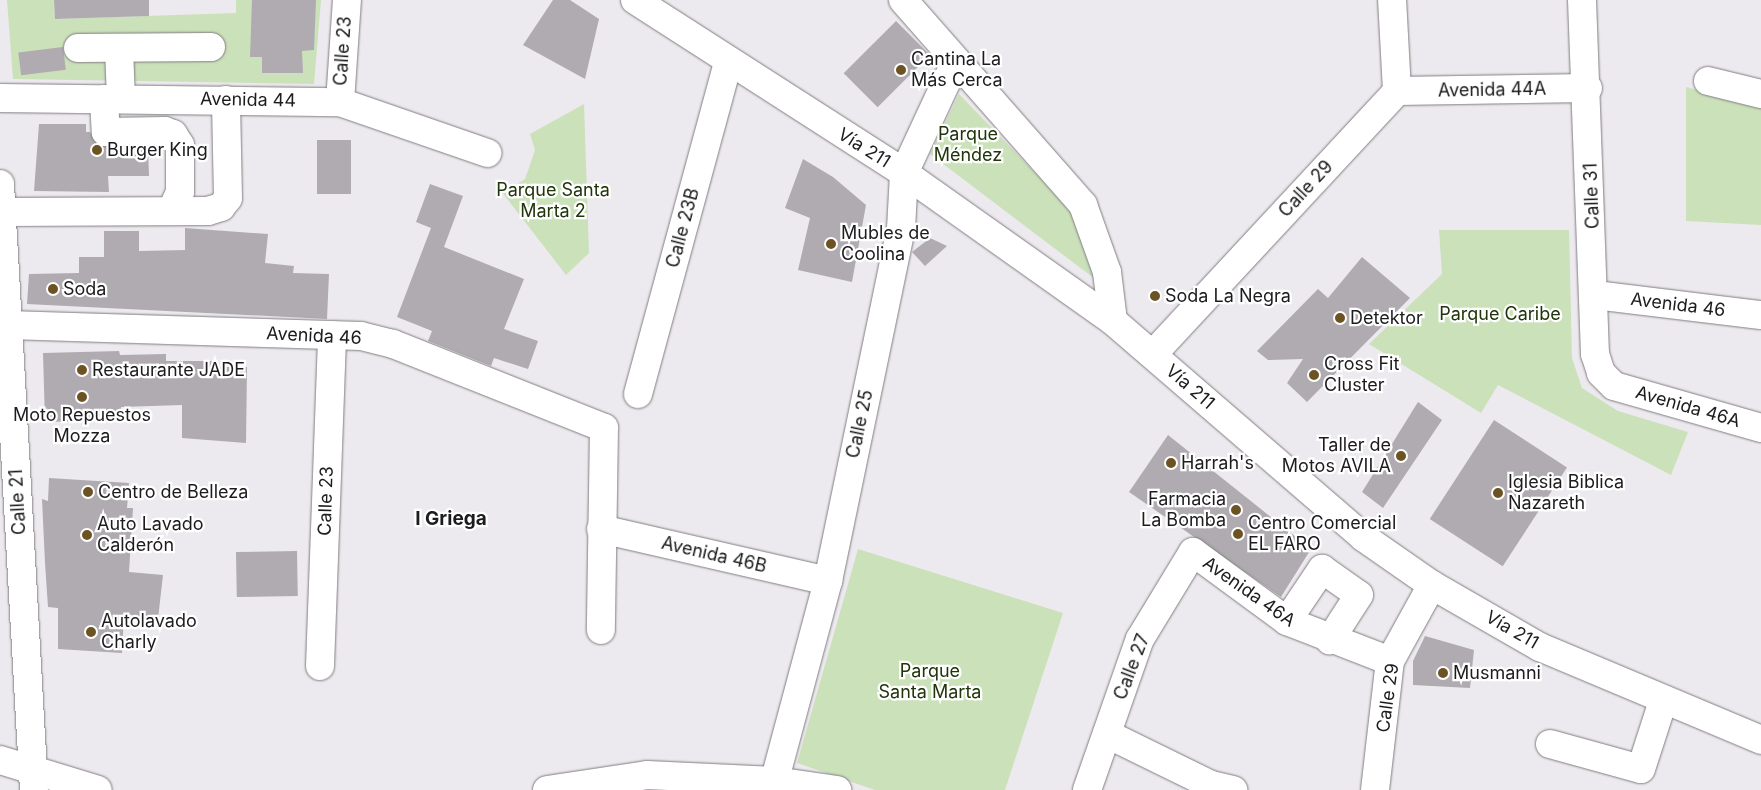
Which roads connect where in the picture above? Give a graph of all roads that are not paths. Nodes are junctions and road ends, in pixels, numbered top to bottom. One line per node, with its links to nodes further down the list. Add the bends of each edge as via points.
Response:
1 (347, 0): 18 (street, Calle 23)
2 (635, 0): 9 (street, Vía 211)
3 (903, 0): 10 (street)
4 (1392, 0): 13 (street)
5 (1582, 0): 12 (street, Calle 31)
6 (211, 47): 8 (street)
7 (78, 48): 8 (street)
8 (119, 48): 16 (street)
9 (728, 62): 20 (street, Vía 211); 31 (street, Calle 23B)
10 (955, 63): 20 (street, Calle 25); 26 (street, via 1082,205 1107,272)
11 (1708, 81): 14 (street)
12 (1588, 88): 13 (street, Avenida 44A); 24 (street, Calle 31)
13 (1397, 91): 29 (street, Calle 29)
14 (1761, 94)
15 (0, 98): 16 (street, Avenida 44)
16 (112, 99): 17 (street, Avenida 44); 22 (street, via 106,132 165,131 173,134 180,145 180,192)
17 (226, 100): 18 (street, Avenida 44); 22 (street, via 228,198 221,207 208,210)
18 (340, 102): 19 (street, Avenida 44)
19 (487, 153)
20 (904, 173): 26 (street, Vía 211); 35 (street, Calle 25, via 900,229)
21 (0, 184): 23 (street, Calle 21)
22 (172, 210): 23 (street)
23 (2, 228): 27 (street, Calle 21)
24 (1595, 295): 25 (street, Avenida 46); 30 (street, Calle 31, via 1595,354 1601,373)
25 (1761, 315)
26 (1113, 321): 29 (street, Vía 211)
27 (8, 325): 28 (street, Avenida 46); 47 (street, Calle 21)
28 (332, 335): 33 (street, Avenida 46, via 361,336 393,344 604,428); 41 (street, Calle 23)
29 (1153, 354): 36 (street, Vía 211, via 1363,537)
30 (1614, 386): 32 (street, Avenida 46A)
31 (638, 394)
32 (1761, 428)
33 (601, 529): 35 (street, Avenida 46B); 38 (street)
34 (1193, 552): 37 (street, Avenida 46A); 43 (street, Calle 27, via 1140,639)
35 (828, 581): 48 (street, Calle 25)
36 (1432, 585): 40 (street, Calle 29); 42 (street, Vía 211, via 1540,647)
37 (1287, 621): 39 (street, Avenida 46A); 39 (street, via 1322,569 1359,596)
38 (601, 630)
39 (1330, 640): 40 (street, Avenida 46A)
40 (1390, 661): 54 (street, Calle 29)
41 (320, 666)
42 (1664, 702): 44 (street, Vía 211); 45 (street, via 1641,769)
43 (1107, 734): 52 (street, Calle 27); 53 (street, via 1211,786)
44 (1761, 740)
45 (1550, 744)
46 (0, 760): 47 (street)
47 (34, 781): 49 (street)
48 (774, 785): 50 (street, via 647,775); 51 (street)
49 (98, 790)
50 (547, 790)
51 (837, 790)
52 (1087, 790)
53 (1233, 790)
54 (1375, 790)

